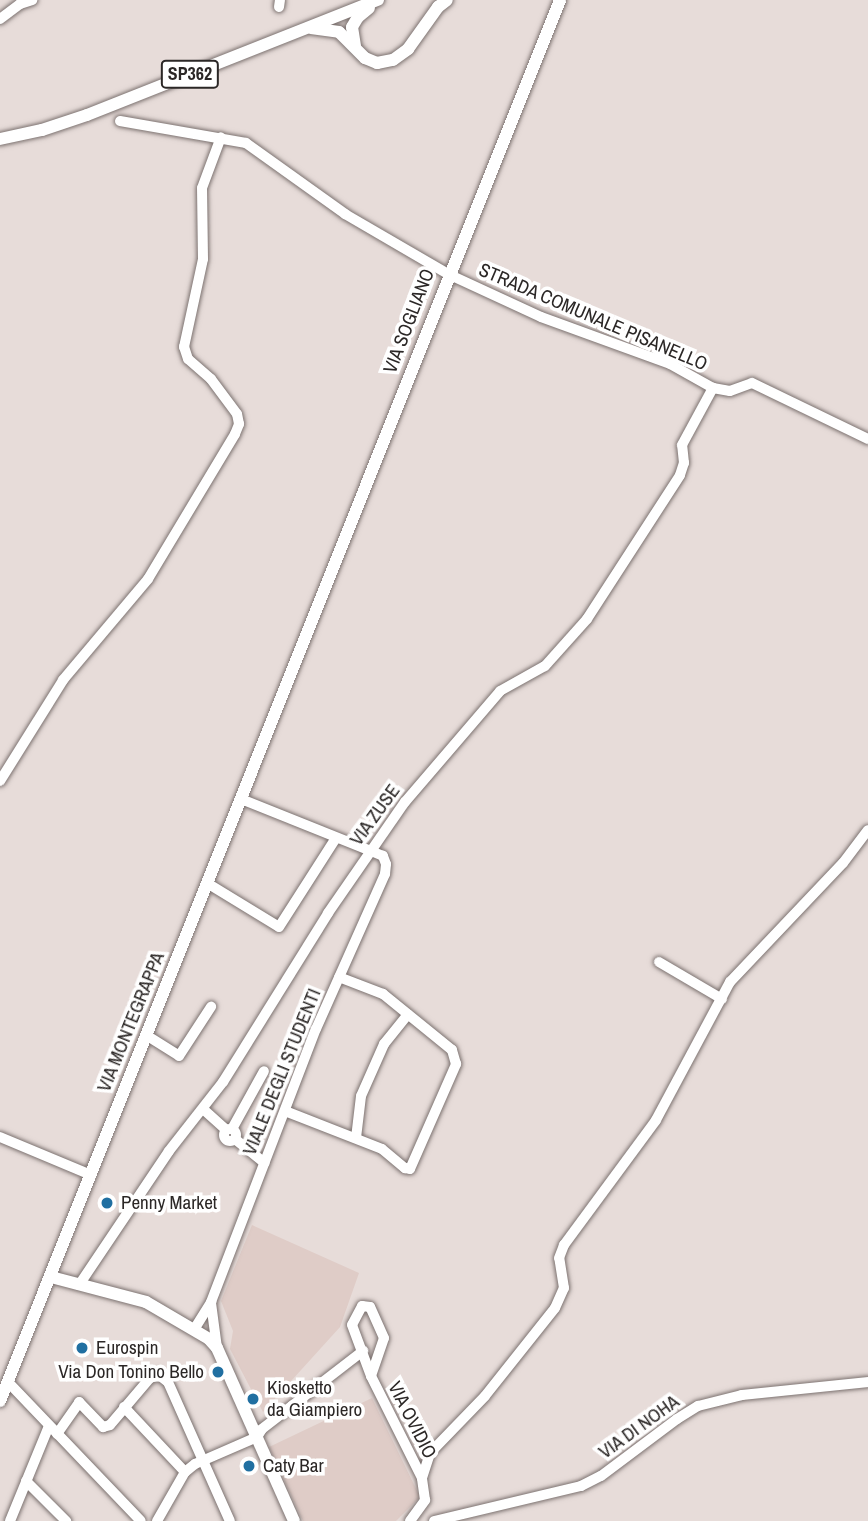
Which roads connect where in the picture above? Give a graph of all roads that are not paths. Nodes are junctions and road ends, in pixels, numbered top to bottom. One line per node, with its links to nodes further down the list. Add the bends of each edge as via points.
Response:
1 (32, 0): 5 (street)
2 (378, 0): 6 (main road, SP362); 7 (main road, via 352,27)
3 (447, 0): 7 (main road, via 393,61 377,63)
4 (560, 0): 11 (main road, VIA SOGLIANO)
5 (0, 19)
6 (307, 27): 7 (main road, via 339,32); 10 (main road, SP362, via 87,116)
7 (355, 46)
8 (120, 121): 9 (street, STRADA COMUNALE PISANELLO)
9 (221, 137): 11 (street, STRADA COMUNALE PISANELLO, via 246,143 345,214); 15 (street, via 202,188 203,258 184,347 188,359 211,379 237,414 239,424 148,579 63,680)
10 (0, 139)
11 (449, 274): 12 (street, STRADA COMUNALE PISANELLO, via 541,317 670,364); 14 (main road, VIA SOGLIANO)
12 (713, 388): 13 (street, STRADA COMUNALE PISANELLO, via 730,391 752,383); 19 (street, VIA ZUSE, via 682,445 680,475 587,619 545,666 500,691 405,802)
13 (868, 439)
14 (299, 658): 16 (main road, VIA MONTEGRAPPA)
15 (0, 781)
16 (241, 799): 18 (street); 20 (main road, VIA MONTEGRAPPA)
17 (868, 830): 23 (street, via 843,863 737,972)
18 (336, 838): 19 (street); 20 (street, via 279,926)
19 (371, 851): 22 (street, VIALE DEGLI STUDENTI, via 383,856 385,874); 28 (street, VIA ZUSE)
20 (207, 883): 26 (main road, VIA MONTEGRAPPA)
21 (659, 962): 23 (street)
22 (339, 978): 25 (street, via 383,995); 29 (street, VIALE DEGLI STUDENTI)
23 (722, 999): 50 (street, via 656,1120 564,1245 559,1258 564,1288 555,1308 485,1396 436,1445)
24 (211, 1007): 26 (street, via 179,1055)
25 (408, 1014): 32 (street, via 384,1044 361,1096); 32 (street, via 452,1050 456,1064 414,1165 405,1168 383,1149)
26 (146, 1035): 34 (main road, VIA MONTEGRAPPA)
27 (264, 1071): 30 (street)
28 (203, 1109): 30 (street); 36 (street, VIA ZUSE)
29 (285, 1111): 32 (street); 33 (street, VIALE DEGLI STUDENTI)
30 (231, 1132): 33 (street)
31 (0, 1137): 34 (street)
32 (356, 1138)
33 (265, 1163): 37 (street, VIALE DEGLI STUDENTI)
34 (91, 1175): 35 (main road, VIA MONTEGRAPPA)
35 (51, 1277): 36 (main road); 42 (main road, VIA MONTEGRAPPA)
36 (79, 1285): 38 (main road, via 146,1302)
37 (211, 1302): 38 (street, VIALE DEGLI STUDENTI); 39 (street)
38 (195, 1328): 39 (main road)
39 (217, 1348): 47 (main road)
40 (363, 1351): 41 (street, VIA OVIDIO); 41 (street, VIA OVIDIO, via 352,1325 362,1306 370,1307 384,1338); 47 (street)
41 (371, 1376): 50 (street, VIA OVIDIO)
42 (8, 1382): 44 (main road, VIA MONTEGRAPPA); 46 (street)
43 (868, 1382): 59 (street, VIA DI NOHA, via 741,1395 698,1406 581,1486)
44 (0, 1401)
45 (124, 1407): 46 (street, via 103,1427 79,1402); 48 (street, via 150,1378 159,1375 168,1382); 49 (street)
46 (53, 1430): 51 (street); 54 (street)
47 (257, 1437): 48 (street); 57 (main road)
48 (204, 1460): 49 (street); 56 (street)
49 (185, 1472): 55 (street)
50 (422, 1478): 58 (street, via 425,1500)
51 (26, 1481): 52 (street); 53 (street)
52 (10, 1521)
53 (66, 1521)
54 (141, 1521)
55 (157, 1521)
56 (230, 1521)
57 (294, 1521)
58 (410, 1521)
59 (434, 1521)

